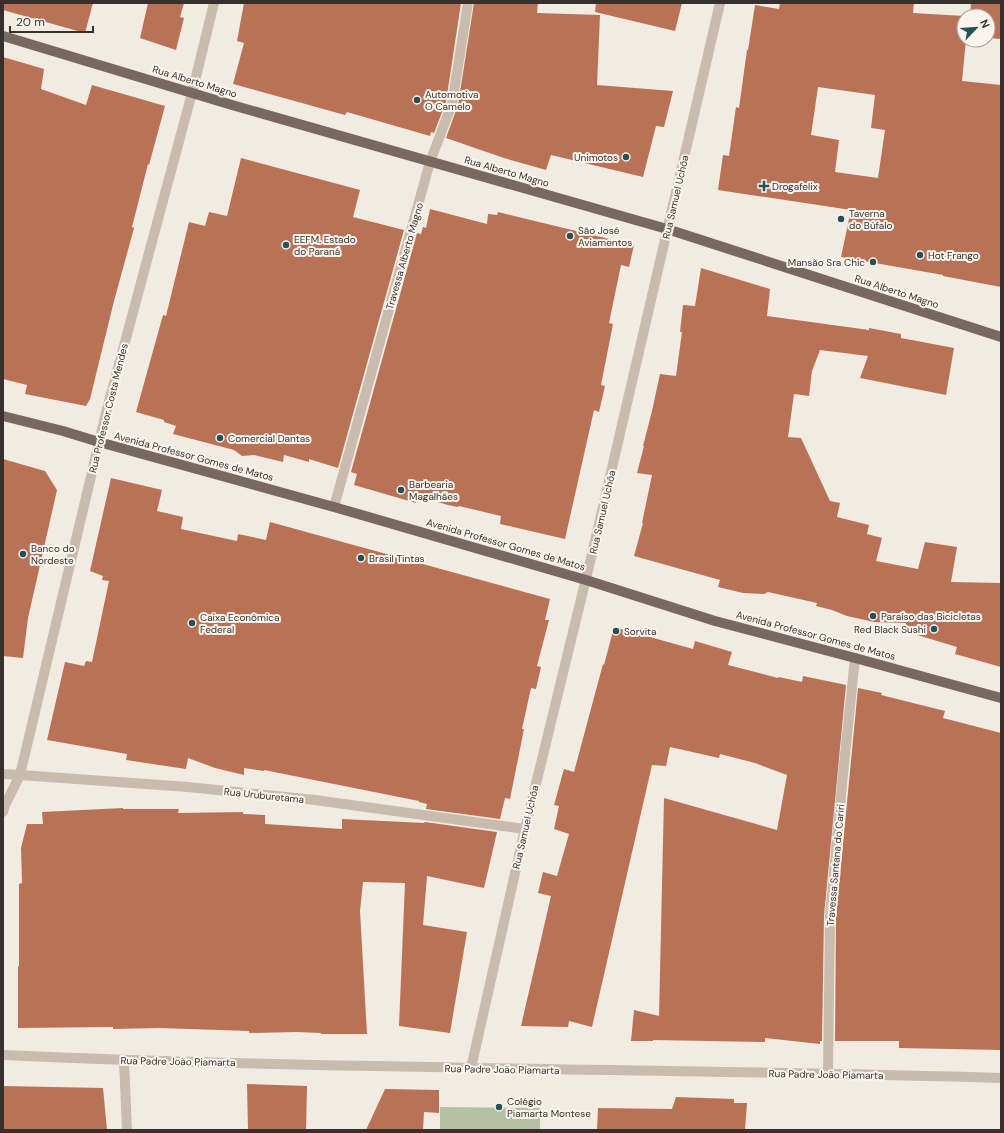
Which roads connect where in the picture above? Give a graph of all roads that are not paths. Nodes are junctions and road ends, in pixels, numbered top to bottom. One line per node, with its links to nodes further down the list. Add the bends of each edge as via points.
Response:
1 (214, 3): 5 (street, Rua Professor Costa Mendes)
2 (468, 3): 6 (street, Travessa Alberto Magno, via 452,104)
3 (720, 3): 7 (street, Rua Samuel Uchôa)
4 (3, 36): 5 (main road, Rua Alberto Magno)
5 (192, 93): 6 (main road, Rua Alberto Magno); 10 (street, Rua Professor Costa Mendes)
6 (430, 162): 7 (main road, Rua Alberto Magno); 11 (street, Travessa Alberto Magno)
7 (667, 229): 8 (main road, Rua Alberto Magno); 12 (street, Rua Samuel Uchôa)
8 (1001, 337)
9 (3, 416): 10 (main road, Avenida Professor Gomes de Matos)
10 (98, 442): 11 (main road, Avenida Professor Gomes de Matos); 16 (street, Rua Professor Costa Mendes)
11 (334, 507): 12 (main road, Avenida Professor Gomes de Matos)
12 (586, 580): 13 (main road, Avenida Professor Gomes de Matos, via 715,621); 18 (street, Rua Samuel Uchôa)
13 (855, 658): 14 (main road, Avenida Professor Gomes de Matos); 22 (street, Travessa Santana do Cariri, via 830,917)
14 (1001, 698)
15 (3, 774): 16 (street, Rua Uruburetama)
16 (20, 774): 17 (street, Rua Professor Costa Mendes); 18 (street, Rua Uruburetama, via 315,800)
17 (3, 812)
18 (524, 829): 21 (street, Rua Samuel Uchôa)
19 (3, 1055): 20 (street, Rua Padre João Piamarta)
20 (124, 1060): 21 (street, Rua Padre João Piamarta); 24 (street)
21 (471, 1068): 22 (street, Rua Padre João Piamarta)
22 (828, 1074): 23 (street, Rua Padre João Piamarta)
23 (1001, 1078)
24 (127, 1130)

